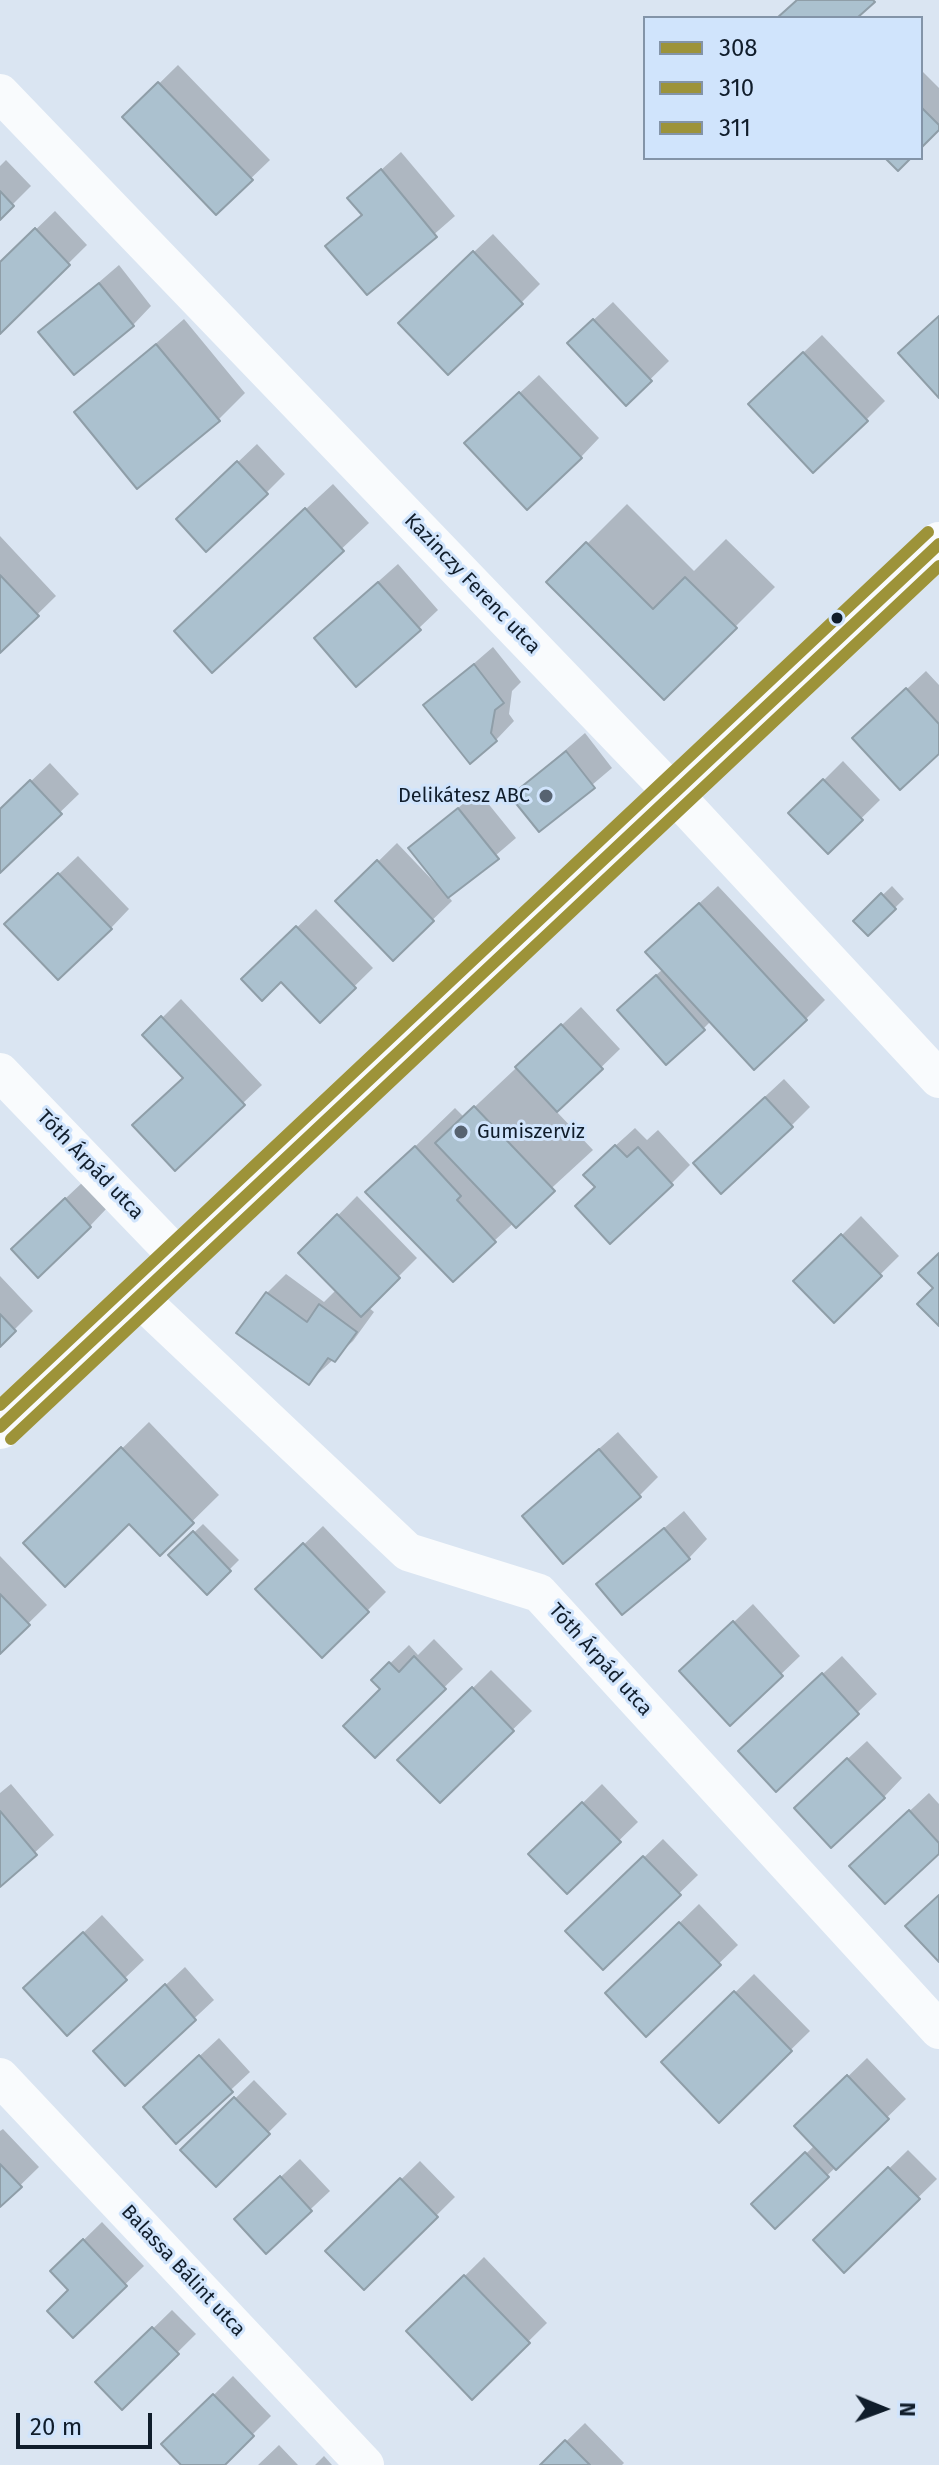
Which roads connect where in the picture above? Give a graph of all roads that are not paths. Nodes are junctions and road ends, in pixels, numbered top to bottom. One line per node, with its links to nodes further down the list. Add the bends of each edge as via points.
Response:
1 (0, 93): 3 (street, Kazinczy Ferenc utca)
2 (939, 544): 3 (street)
3 (673, 793): 5 (street, Kazinczy Ferenc utca); 6 (street)
4 (0, 1072): 6 (street, Tóth Árpád utca)
5 (939, 1079)
6 (180, 1259): 7 (street)
7 (139, 1298): 8 (street); 9 (street, Tóth Árpád utca, via 408,1552 539,1593)
8 (0, 1427)
9 (939, 2030)
10 (0, 2077): 11 (street, Balassa Bálint utca)
11 (365, 2465)

